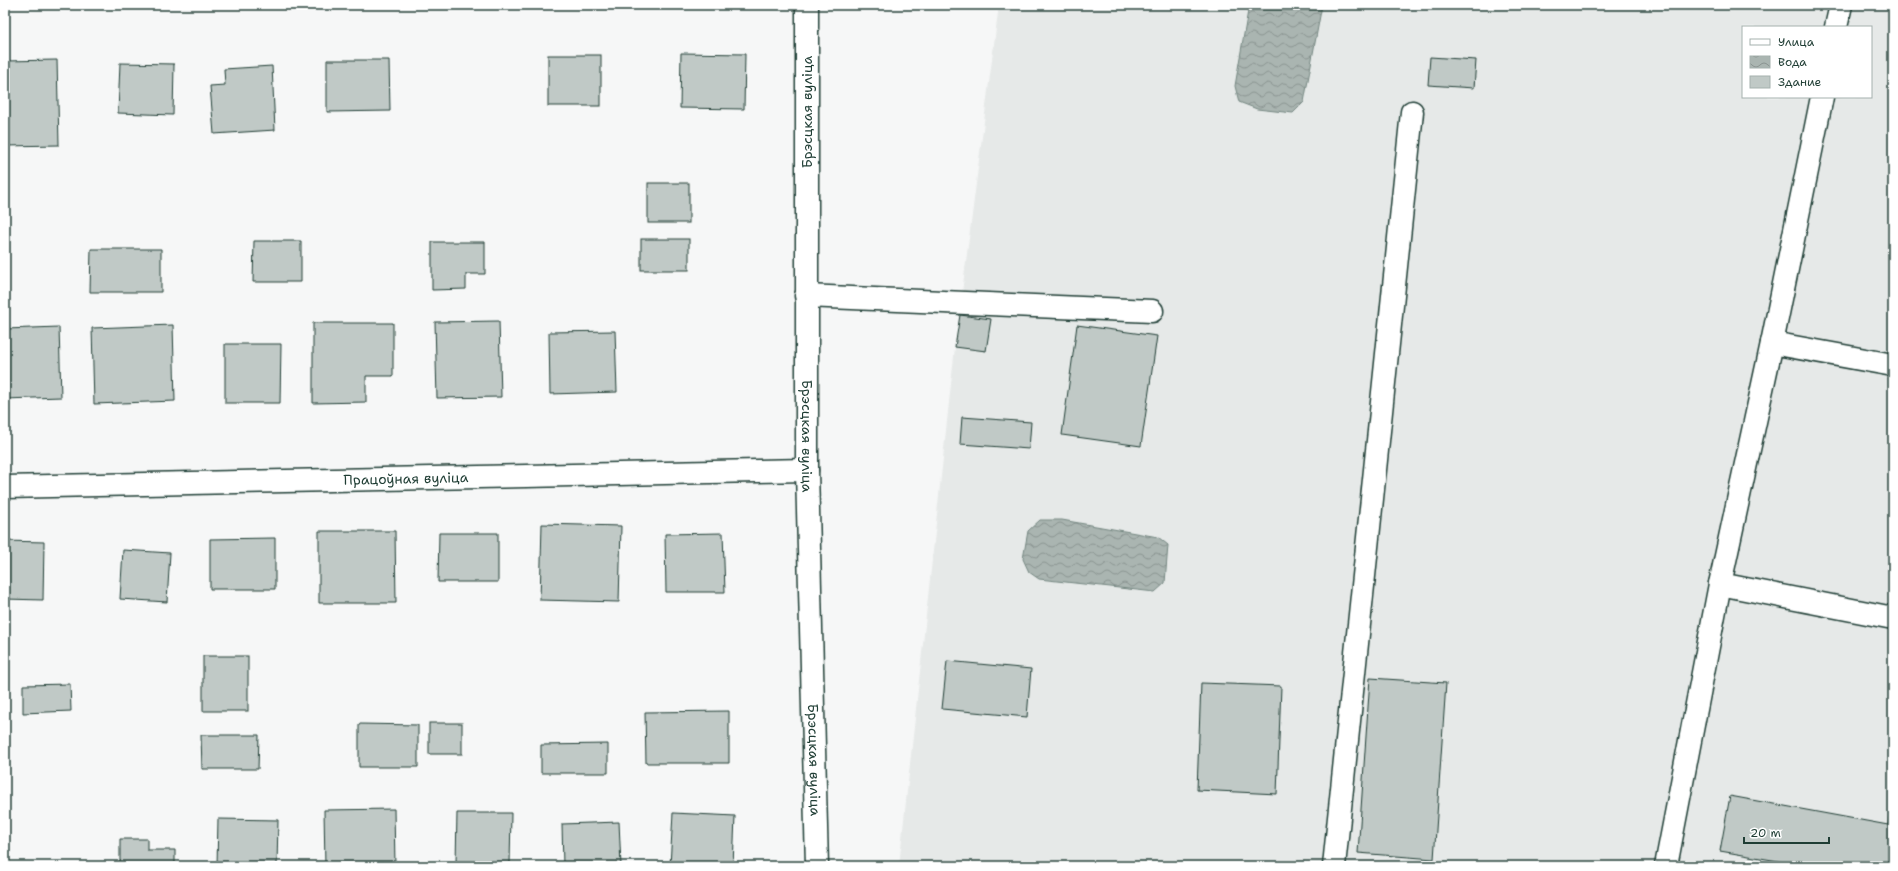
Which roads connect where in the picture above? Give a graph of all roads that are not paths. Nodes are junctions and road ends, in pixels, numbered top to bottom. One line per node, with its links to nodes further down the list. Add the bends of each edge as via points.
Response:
1 (807, 5): 6 (street, Брэсцкая вуліца)
2 (1841, 5): 3 (street)
3 (1836, 26)
4 (1822, 98): 8 (street)
5 (1412, 112): 15 (street)
6 (806, 296): 7 (street); 10 (street, Брэсцкая вуліца)
7 (1152, 311)
8 (1772, 343): 9 (street); 12 (street)
9 (1893, 365)
10 (807, 470): 11 (street, Працоўная вуліца); 14 (street, Брэсцкая вуліца)
11 (5, 487)
12 (1720, 584): 13 (street); 16 (street)
13 (1893, 618)
14 (817, 866)
15 (1334, 866)
16 (1666, 866)

